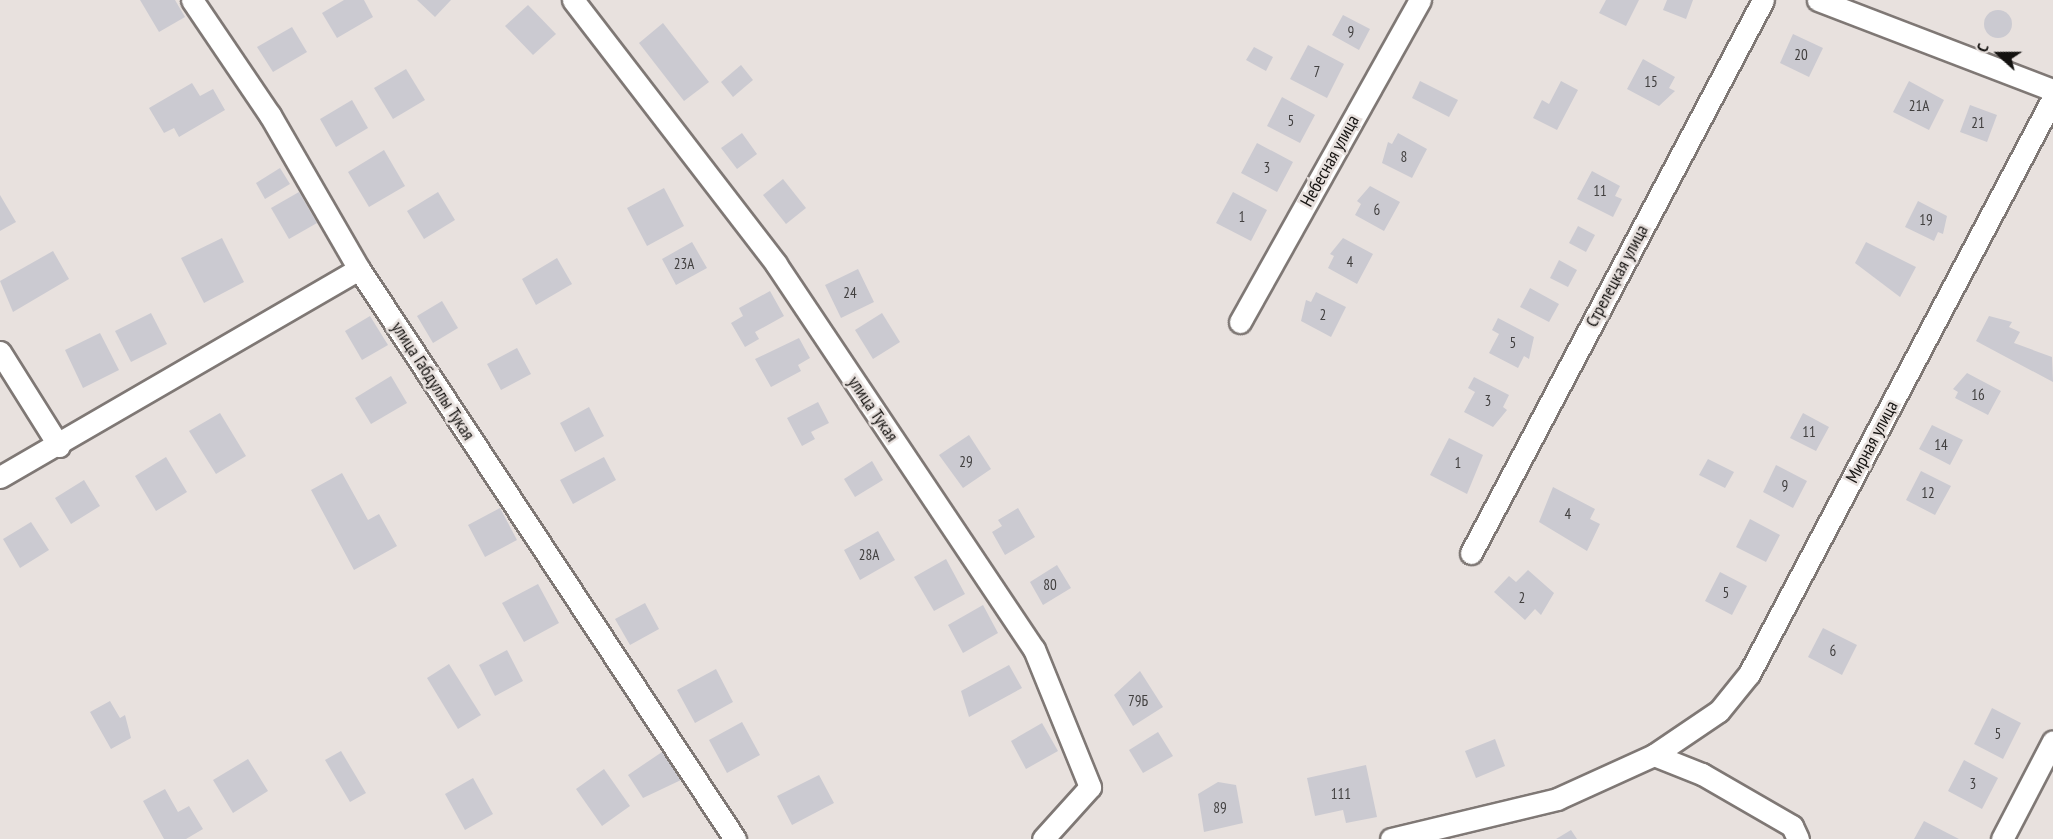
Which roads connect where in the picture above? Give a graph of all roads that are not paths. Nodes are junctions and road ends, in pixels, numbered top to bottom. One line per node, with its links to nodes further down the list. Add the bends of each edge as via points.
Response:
1 (192, 0): 8 (street, улица Габдуллы Тукая, via 270,115)
2 (573, 0): 17 (street, улица Тукая, via 776,264 1034,650 1090,787)
3 (1420, 0): 9 (street, Небесная улица)
4 (1763, 0): 13 (street, Стрелецкая улица)
5 (1818, 0): 6 (street)
6 (2053, 90)
7 (2053, 98): 15 (street, Мирная улица, via 1749,674 1719,711)
8 (359, 269): 11 (street); 16 (street, улица Габдуллы Тукая)
9 (1240, 322)
10 (0, 352): 11 (street)
11 (59, 446): 12 (street)
12 (0, 477)
13 (1471, 553)
14 (2053, 741): 20 (street)
15 (1654, 755): 18 (street, Мирная улица, via 1557,799); 19 (street, via 1702,774 1792,826)
16 (735, 839)
17 (1043, 839)
18 (1391, 839)
19 (1798, 839)
20 (2002, 839)

